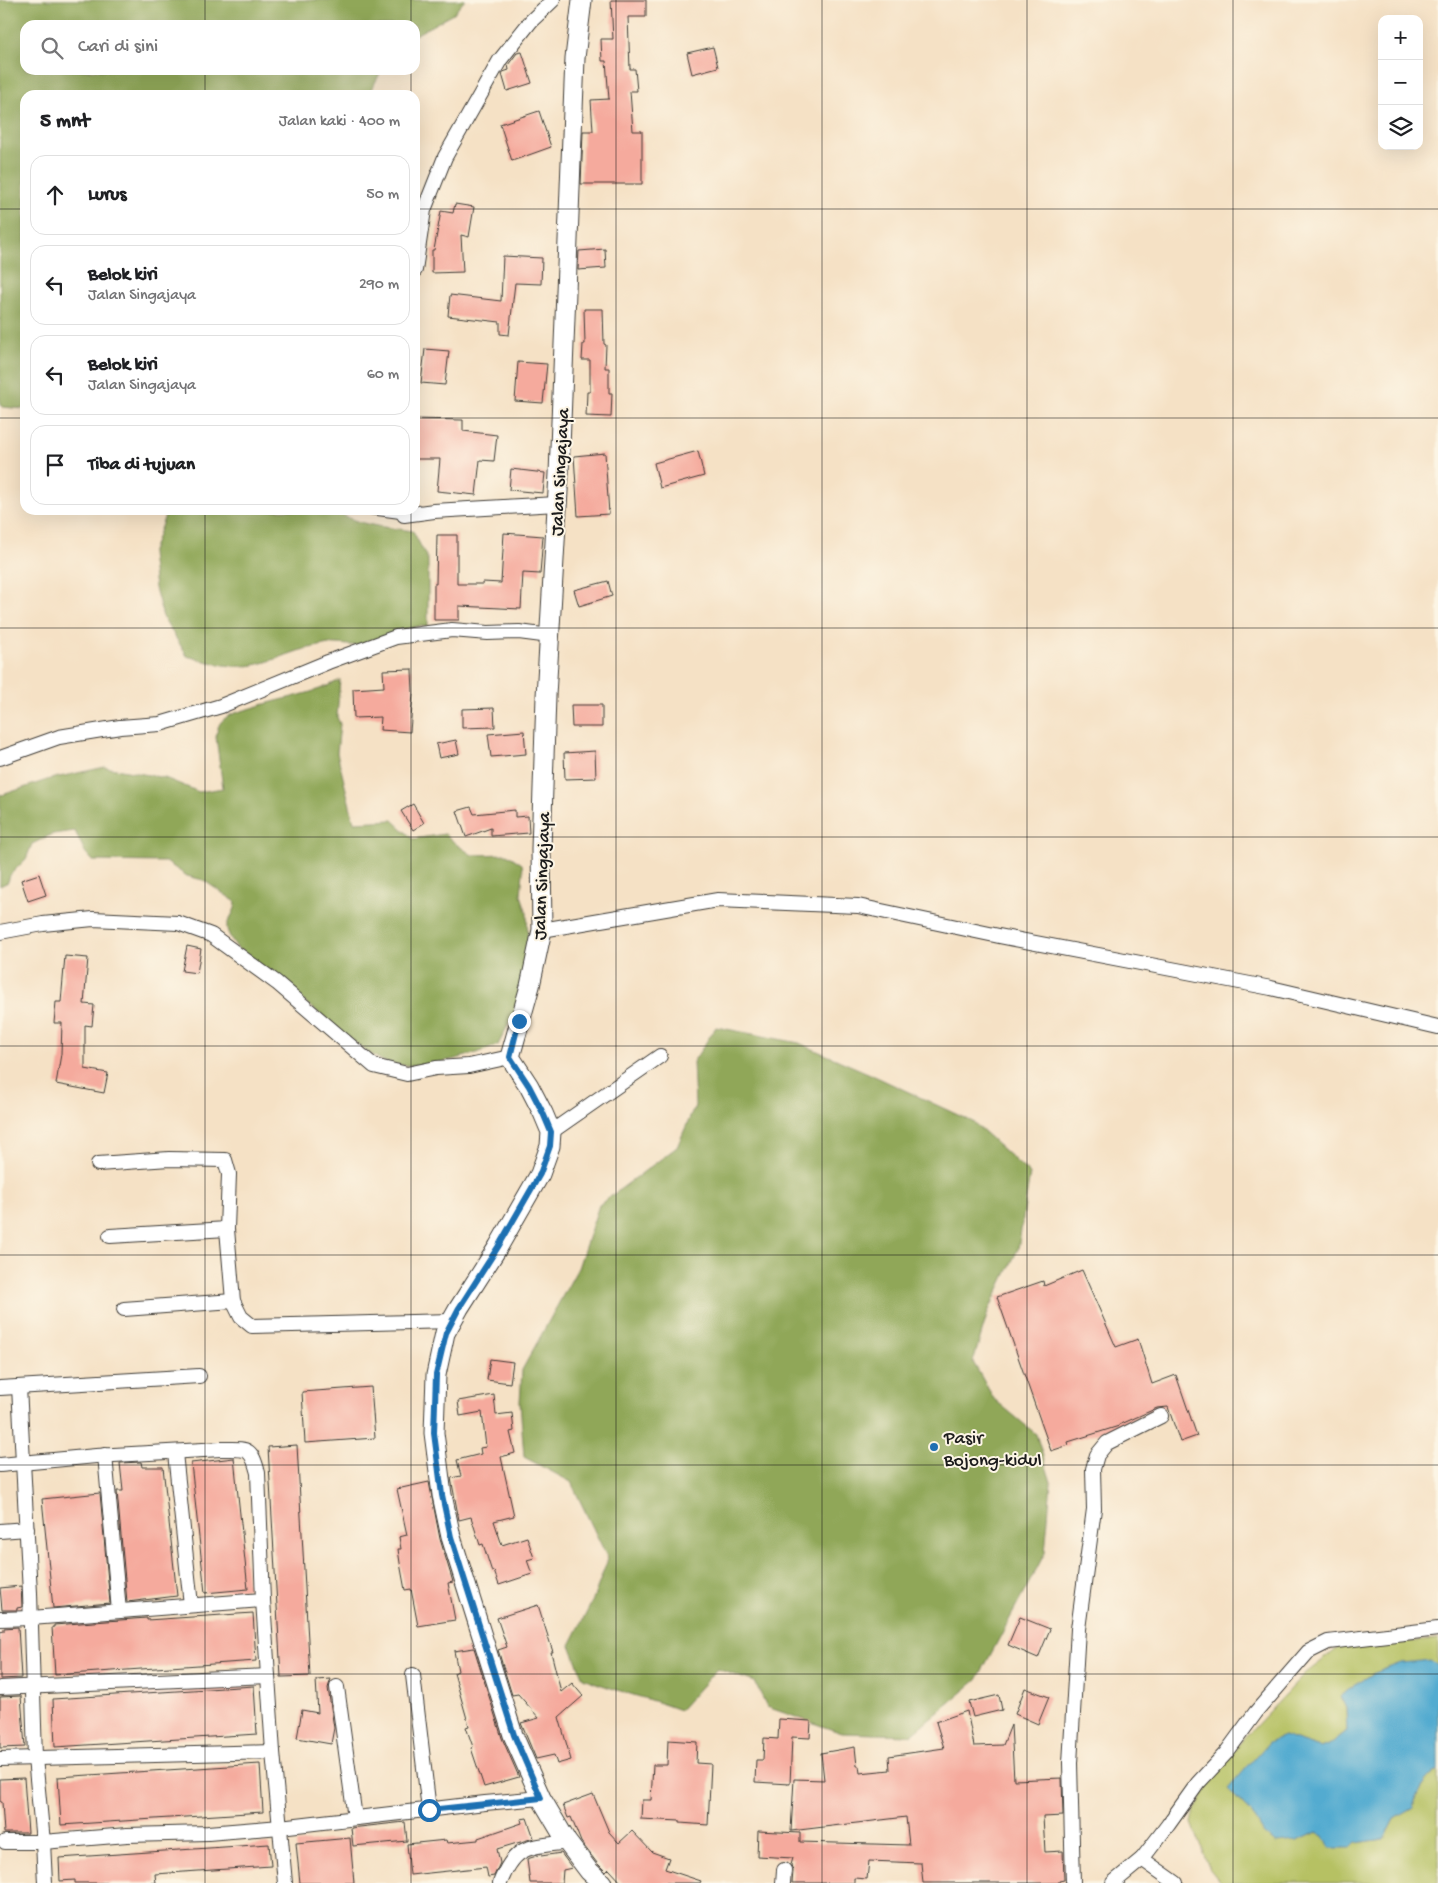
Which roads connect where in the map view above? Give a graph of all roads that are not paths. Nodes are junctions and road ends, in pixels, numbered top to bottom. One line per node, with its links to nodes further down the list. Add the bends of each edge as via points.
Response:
1 (553, 0): 3 (street, via 531,21 500,60 433,184 424,210)
2 (582, 0): 4 (street, Jalan Singajaya, via 575,58)
3 (420, 237)
4 (557, 504): 5 (street); 6 (street, Jalan Singajaya)
5 (420, 511)
6 (550, 636): 7 (street, via 452,630 396,637 221,706 160,724 59,737); 8 (street, Jalan Singajaya, via 542,831)
7 (0, 758)
8 (542, 930): 10 (street, via 718,900 858,906 1271,988); 12 (street, Jalan Singajaya)
9 (0, 932): 12 (street, via 93,919 178,923 211,935 277,983 374,1066 407,1074)
10 (1438, 1027)
11 (660, 1056): 13 (street)
12 (510, 1057): 13 (street, via 529,1086)
13 (551, 1132): 19 (street, via 550,1146 540,1174)
14 (98, 1164): 15 (street, via 169,1159 224,1160 228,1174)
15 (227, 1229): 16 (street); 17 (street)
16 (110, 1236)
17 (234, 1301): 18 (street); 19 (street, via 241,1317 252,1326)
18 (124, 1309)
19 (452, 1321): 44 (street, via 436,1375 434,1433 442,1495 451,1537 507,1716)
20 (199, 1376): 21 (street)
21 (19, 1387): 22 (street); 26 (street)
22 (0, 1388)
23 (1161, 1416): 56 (street, via 1107,1443 1097,1455 1093,1469 1094,1509 1078,1628 1070,1763)
24 (175, 1453): 25 (street); 30 (street, via 242,1449 254,1457 258,1473); 31 (street)
25 (105, 1455): 26 (street); 32 (street)
26 (22, 1462): 27 (street); 28 (street)
27 (0, 1465)
28 (27, 1529): 29 (street); 33 (street)
29 (0, 1531)
30 (263, 1600): 31 (street); 36 (street)
31 (191, 1606): 32 (street)
32 (118, 1611): 33 (street)
33 (31, 1618): 34 (street); 40 (street)
34 (0, 1619)
35 (1438, 1629): 51 (street, via 1328,1642 1308,1652 1256,1712 1226,1753 1198,1782)
36 (268, 1676): 40 (street); 41 (street)
37 (413, 1676): 45 (street)
38 (337, 1687): 46 (street)
39 (0, 1688): 40 (street)
40 (33, 1688): 42 (street)
41 (273, 1752): 42 (street); 47 (street)
42 (35, 1758): 43 (street); 49 (street)
43 (0, 1759)
44 (541, 1798): 45 (street); 50 (street)
45 (429, 1810): 46 (street)
46 (355, 1818): 47 (street)
47 (280, 1827): 49 (street); 53 (street)
48 (5, 1842): 49 (street)
49 (43, 1842): 52 (street)
50 (567, 1842): 54 (street, via 524,1849 508,1864); 55 (street)
51 (1142, 1859): 57 (street); 58 (street)
52 (45, 1883)
53 (285, 1883)
54 (500, 1883)
55 (602, 1883)
56 (1073, 1883)
57 (1113, 1883)
58 (1176, 1883)

